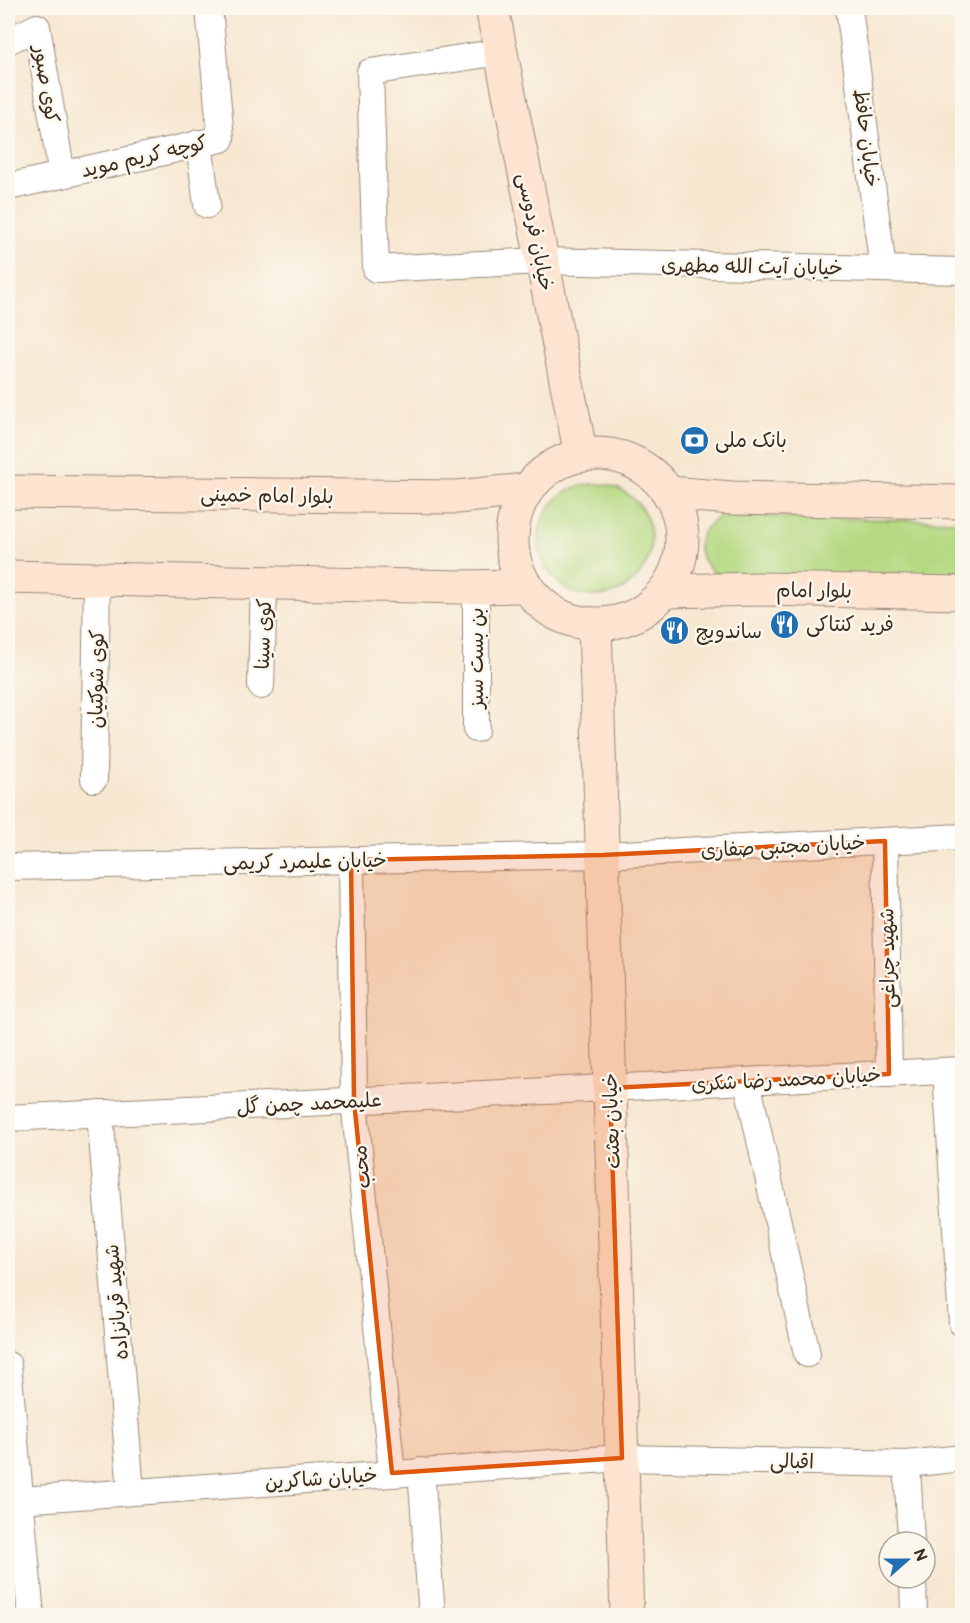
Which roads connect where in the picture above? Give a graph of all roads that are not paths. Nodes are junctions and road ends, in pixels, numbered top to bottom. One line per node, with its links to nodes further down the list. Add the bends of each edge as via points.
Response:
1 (209, 8): 6 (street, کوچه کریم موید, via 221,139)
2 (492, 8): 5 (main road, خیابان فردوسی)
3 (849, 8): 11 (street, خیابان حافظ)
4 (8, 40): 7 (street, کوی صبور, via 38,27)
5 (500, 52): 10 (main road, خیابان فردوسی); 10 (street, خیابان آیت الله مطهری, via 370,72 376,269)
6 (199, 144): 7 (street, کوچه کریم موید); 9 (street)
7 (62, 175): 8 (street, کوچه کریم موید)
8 (8, 187)
9 (207, 205)
10 (542, 261): 11 (street, خیابان آیت الله مطهری); 13 (main road, خیابان فردوسی)
11 (883, 269): 12 (street, خیابان آیت الله مطهری)
12 (963, 271)
13 (581, 455): 14 (main road, via 544,471); 16 (main road, via 613,455 635,462)
14 (526, 490): 15 (main road, بلوار امام خمینی, via 457,497); 21 (main road, via 515,512 511,538 514,563)
15 (8, 492)
16 (669, 493): 17 (main road, via 732,498); 23 (main road, via 679,517 682,542 678,568)
17 (963, 502)
18 (8, 577): 19 (main road)
19 (97, 579): 20 (main road); 28 (street, کوی شوکتیان)
20 (264, 583): 22 (main road); 26 (street, کوی سینا)
21 (525, 586): 22 (main road); 25 (main road, via 543,607 568,621)
22 (476, 587): 27 (street, بن بست سبز)
23 (666, 591): 24 (main road, بلوار امام); 25 (main road, via 647,610 622,622)
24 (963, 593)
25 (595, 626): 31 (main road, خیابان بعثت)
26 (261, 686)
27 (476, 729)
28 (94, 779)
29 (963, 837): 30 (street, خیابان مجتبی صفاری)
30 (885, 841): 31 (street, خیابان مجتبی صفاری); 35 (street, شهید چراغی)
31 (603, 855): 32 (street, خیابان علیمرد کریمی); 37 (main road, خیابان بعثت)
32 (351, 860): 33 (street, خیابان علیمرد کریمی); 38 (street, محب)
33 (8, 867)
34 (954, 1071): 35 (street, خیابان محمد رضا شکری); 41 (street)
35 (889, 1074): 36 (street, خیابان محمد رضا شکری)
36 (747, 1081): 37 (street, خیابان محمد رضا شکری); 42 (street)
37 (610, 1088): 38 (street, علیمحمد چمن گل); 44 (main road, خیابان بعثت)
38 (354, 1101): 39 (street, علیمحمد چمن گل); 48 (street, محب)
39 (100, 1113): 40 (street, علیمحمد چمن گل); 49 (street, شهید قربانزاده)
40 (8, 1118)
41 (963, 1323)
42 (807, 1354)
43 (8, 1365): 50 (street)
44 (622, 1458): 46 (street, اقبالی); 47 (street, خیابان شاکرین); 55 (main road, خیابان بعثت)
45 (963, 1458): 46 (street, اقبالی)
46 (907, 1464): 51 (street)
47 (421, 1472): 48 (street, خیابان شاکرین); 54 (street)
48 (392, 1473): 49 (street, خیابان شاکرین)
49 (131, 1492): 50 (street, خیابان شاکرین)
50 (20, 1500): 53 (street)
51 (910, 1530)
52 (913, 1590): 56 (street)
53 (31, 1616)
54 (432, 1616)
55 (627, 1616)
56 (914, 1616)

